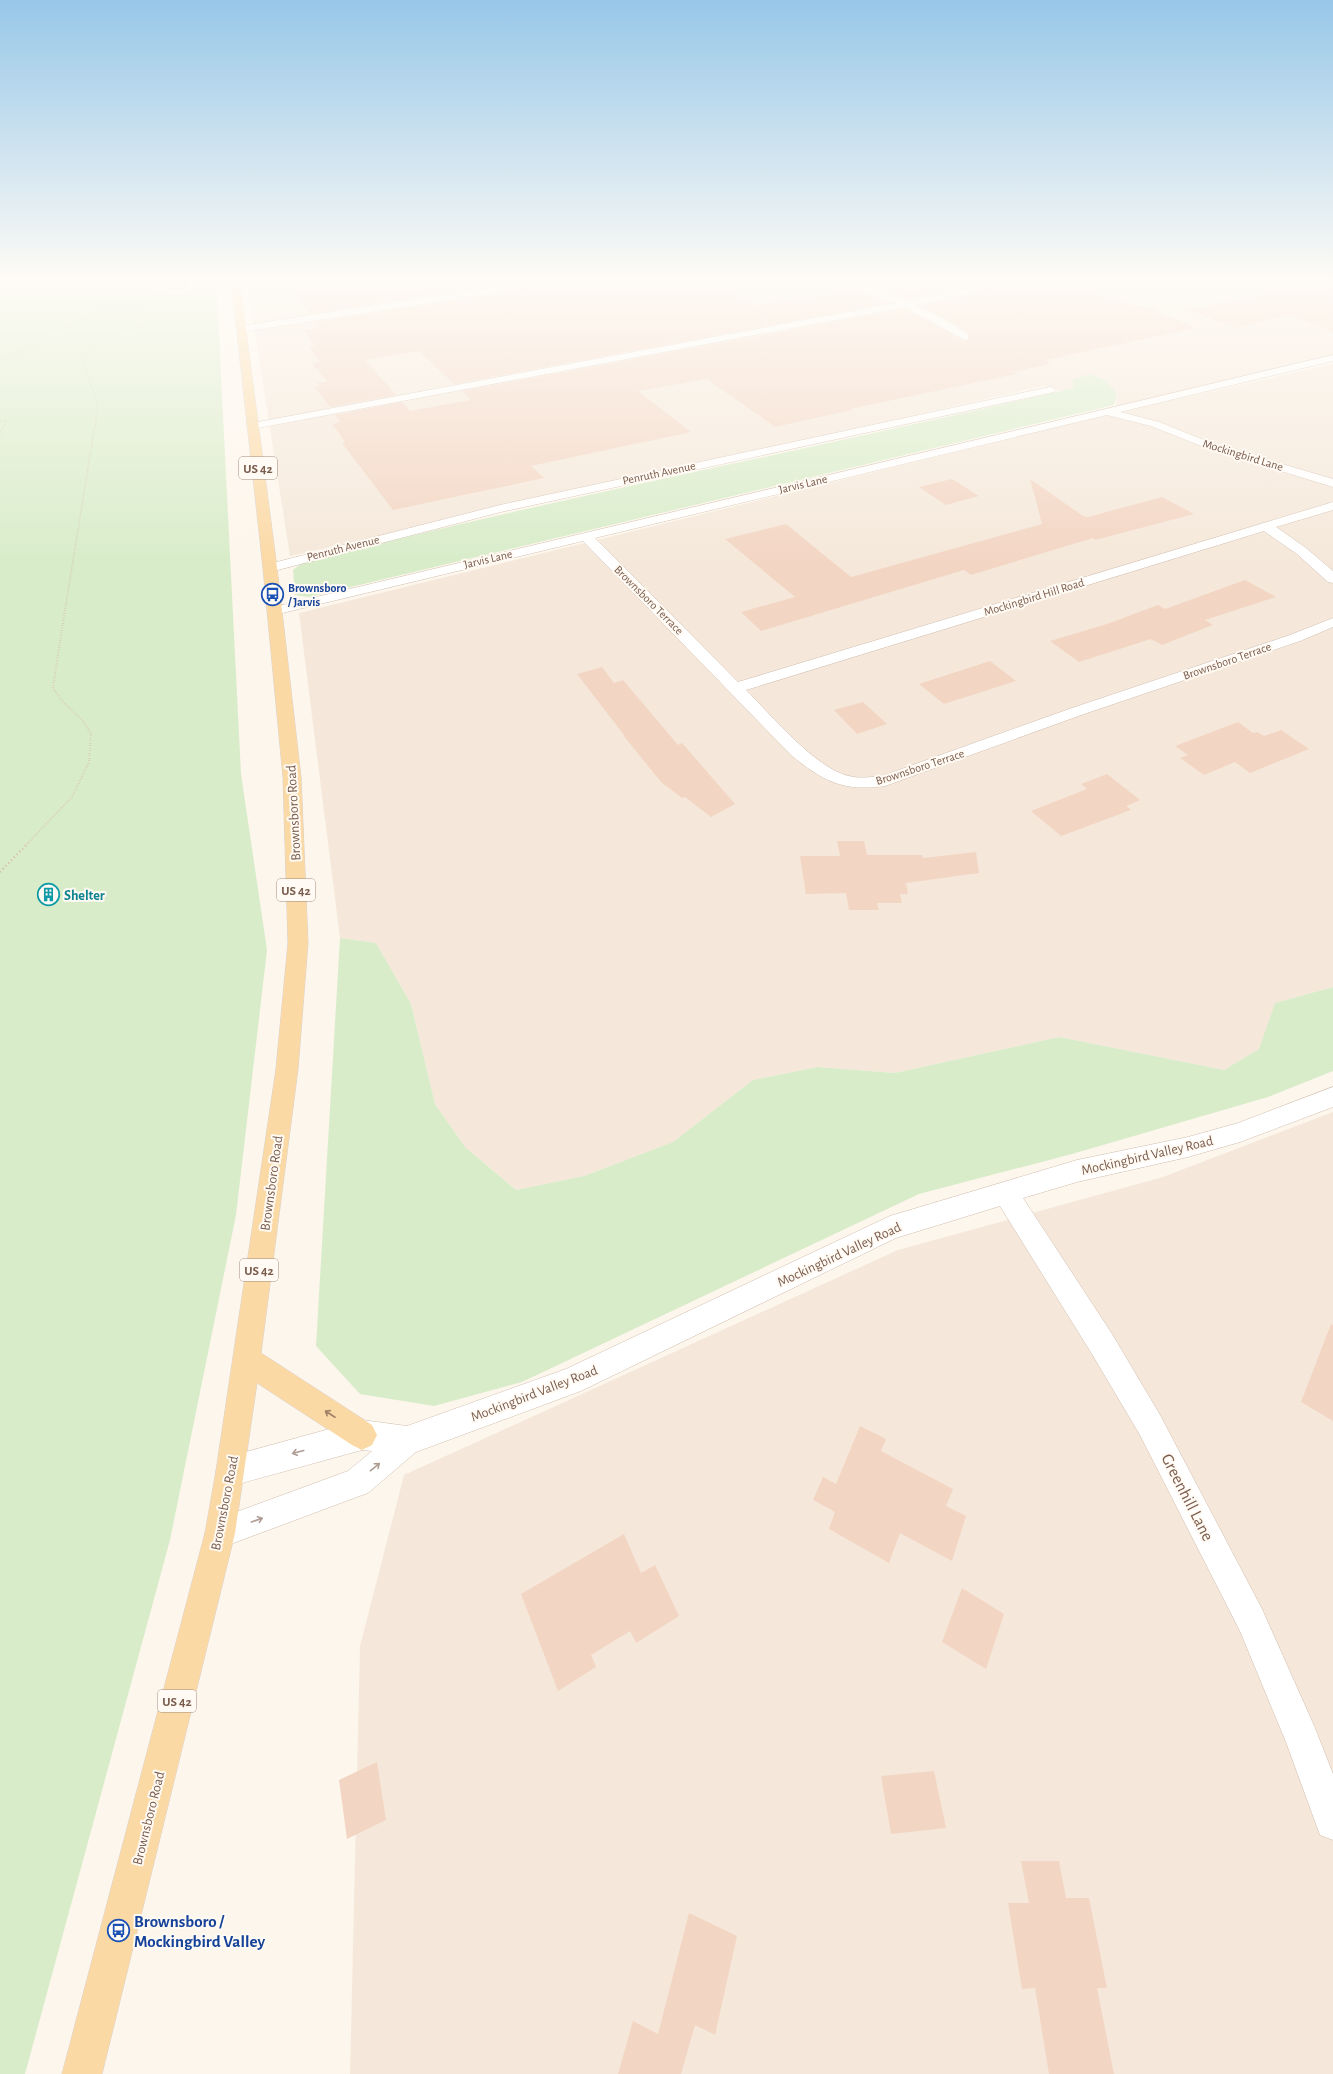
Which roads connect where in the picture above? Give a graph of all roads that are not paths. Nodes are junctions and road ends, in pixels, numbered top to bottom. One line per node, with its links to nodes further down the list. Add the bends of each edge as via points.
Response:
1 (246, 373): 8 (main road, Brownsboro Road / US 42)
2 (537, 373): 8 (street)
3 (1271, 373): 5 (street, Jarvis Lane)
4 (1050, 390): 13 (street, Penruth Avenue, via 608,484)
5 (1144, 403): 6 (street, Jarvis Lane); 7 (street, via 1146,412)
6 (1107, 411): 7 (street, Mockingbird Lane); 12 (street, Jarvis Lane)
7 (1155, 424): 9 (street, Mockingbird Lane, via 1210,446)
8 (252, 426): 13 (main road, Brownsboro Road / US 42)
9 (1333, 483)
10 (1333, 506): 11 (street, Mockingbird Hill Road)
11 (1266, 527): 14 (street, via 1284,537); 17 (street, Mockingbird Hill Road)
12 (585, 536): 15 (street, Jarvis Lane); 17 (street, Brownsboro Terrace)
13 (270, 568): 15 (main road, Brownsboro Road / US 42)
14 (1331, 574)
15 (274, 611): 20 (main road, Brownsboro Road / US 42, via 292,777 298,943 287,1070)
16 (1333, 622): 17 (street, Brownsboro Terrace, via 1295,638 1078,711 940,762 872,783 840,780 821,770 797,751)
17 (736, 688)
18 (1333, 1097): 19 (street, Mockingbird Valley Road, via 1240,1132 1188,1147 1077,1171)
19 (1005, 1192): 22 (street, Mockingbird Valley Road, via 890,1228 571,1381); 25 (street, Greenhill Lane, via 1102,1344 1157,1439 1251,1620 1303,1740)
20 (246, 1360): 21 (main road, one-way to 20); 23 (main road, Brownsboro Road / US 42)
21 (362, 1435): 22 (street, Mockingbird Valley Road); 23 (street, Mockingbird Valley Road, one-way to 23)
22 (407, 1440): 24 (street, Mockingbird Valley Road, one-way to 22, via 357,1482)
23 (231, 1471): 24 (main road, Brownsboro Road / US 42)
24 (220, 1532): 26 (main road, Brownsboro Road / US 42)
25 (1333, 1822)
26 (82, 2074)

